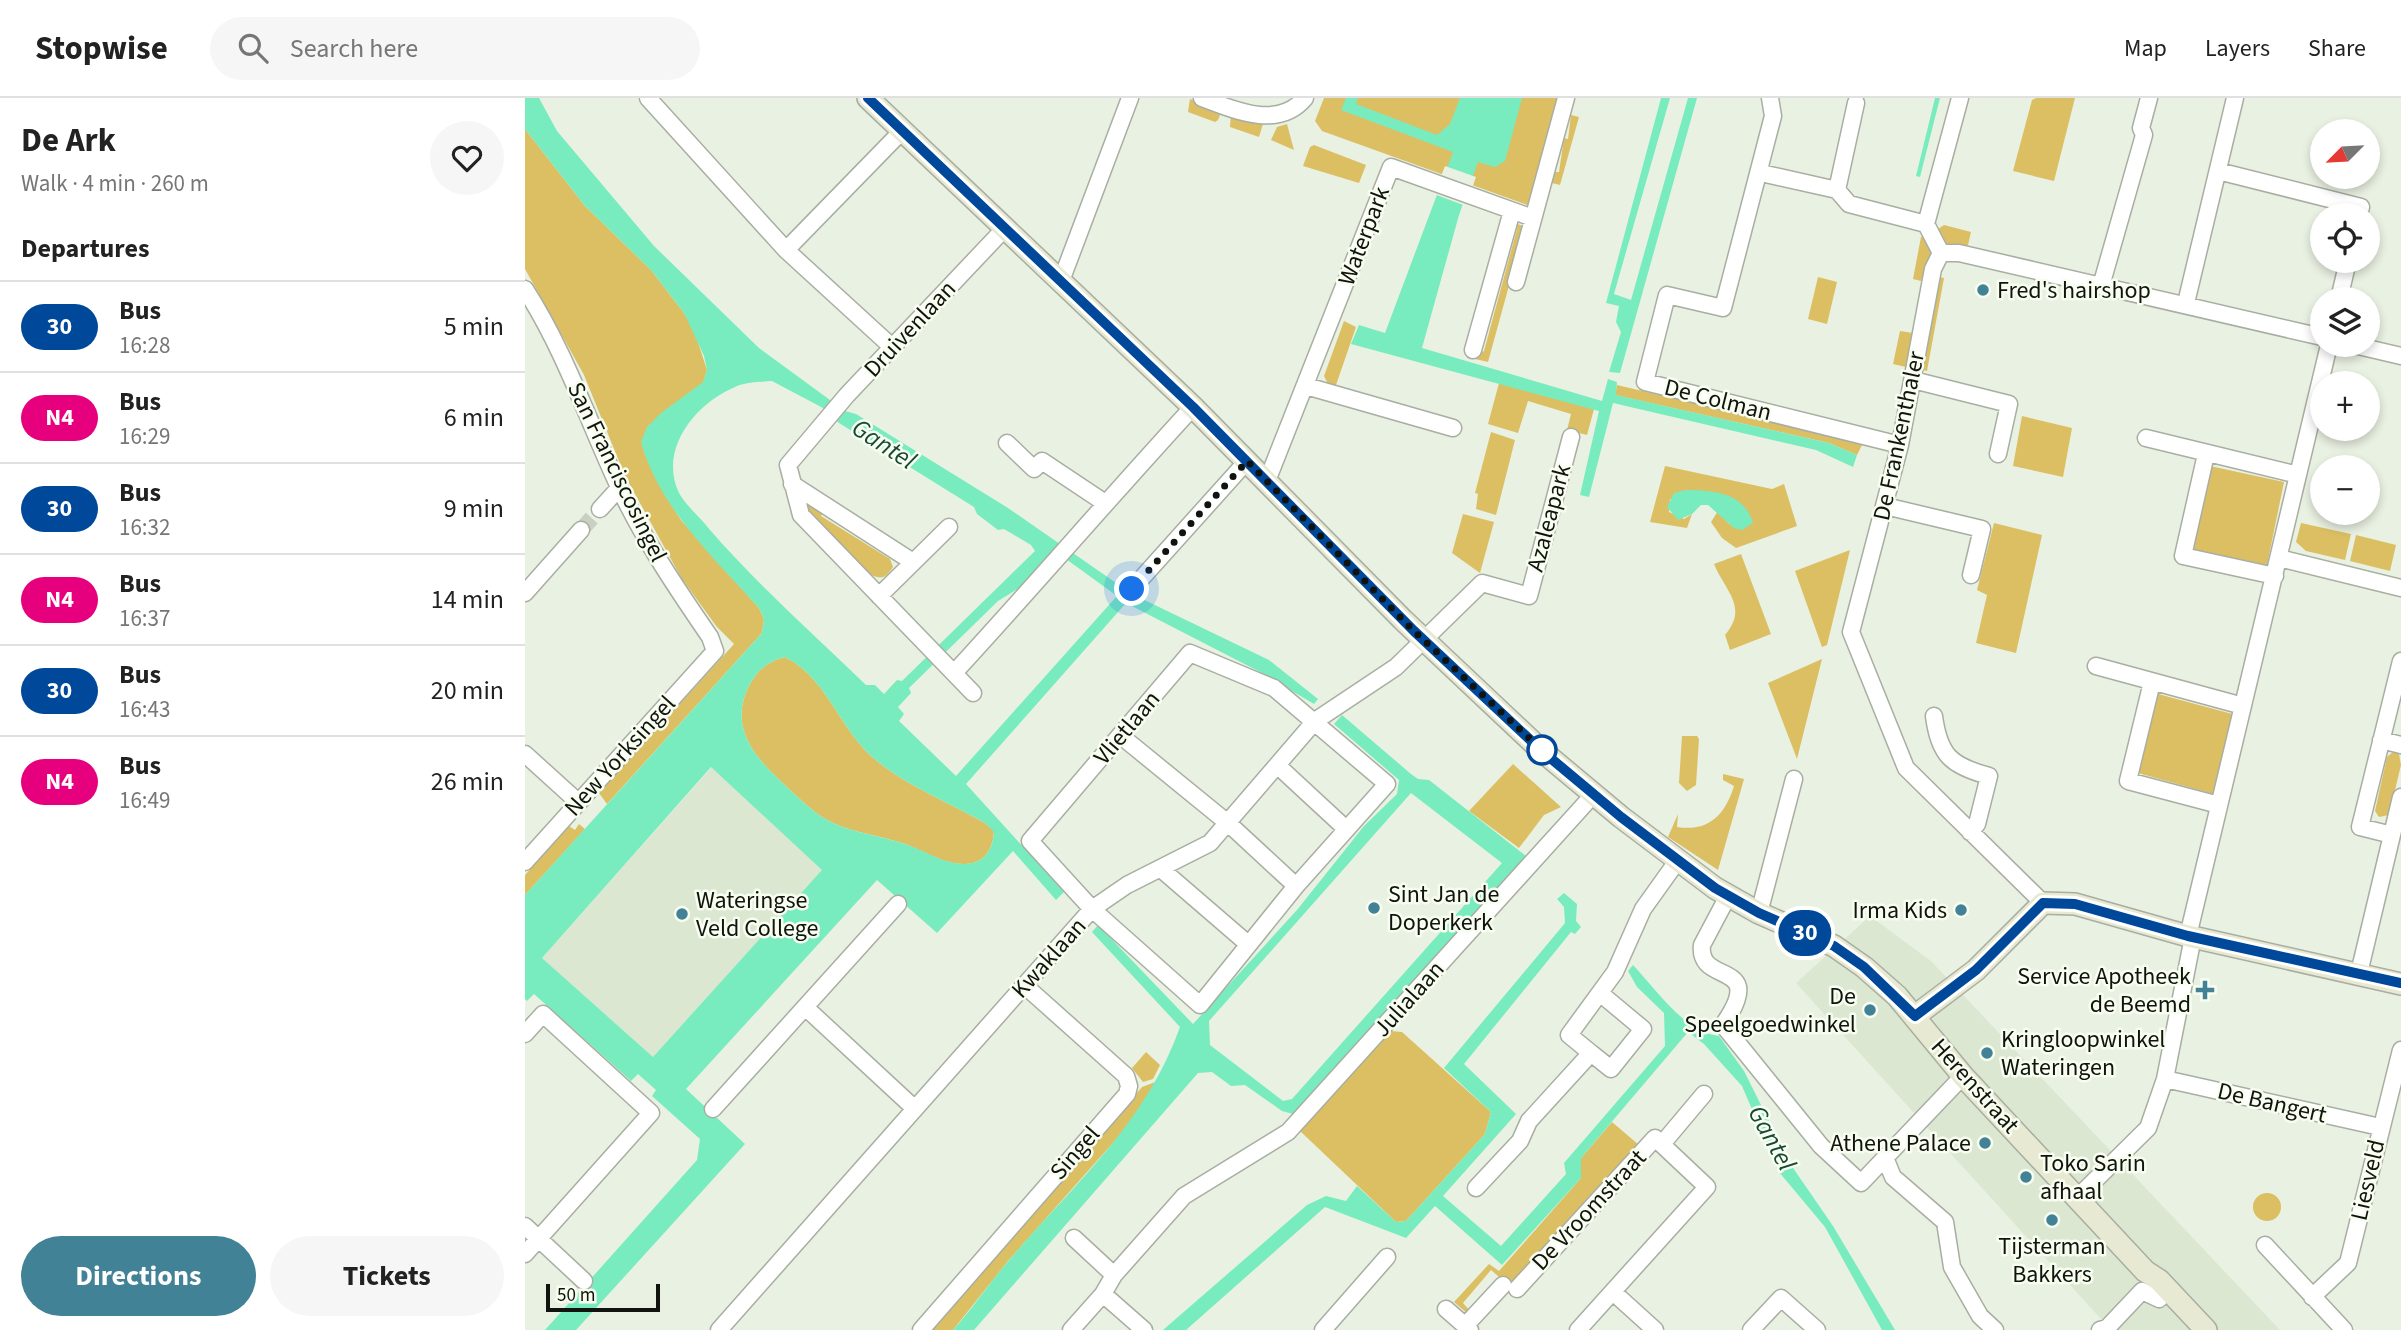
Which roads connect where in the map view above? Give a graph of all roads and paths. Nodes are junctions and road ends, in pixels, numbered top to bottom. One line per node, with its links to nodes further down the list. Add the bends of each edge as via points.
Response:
1 (868, 98): 12 (street, Herenstraat)
2 (1130, 98): 23 (street)
3 (1202, 98): 10 (street, via 1251,116 1286,113)
4 (1566, 98): 18 (street)
5 (1770, 98): 14 (street, De Colman, via 1773,116)
6 (1960, 98): 19 (street)
7 (2149, 98): 25 (street, via 2141,128 2144,135)
8 (2235, 98): 13 (street)
9 (653, 100): 21 (street)
10 (1302, 101)
11 (1856, 103): 15 (street)
12 (902, 131): 20 (street, Herenstraat); 21 (street)
13 (2218, 170): 16 (street); 27 (street)
14 (1761, 173): 15 (street); 43 (street, De Colman, via 1723,308 1667,295 1645,382)
15 (1837, 190): 19 (street, via 1849,204)
16 (2349, 203)
17 (1512, 211): 18 (street, Waterpark); 32 (street); 37 (street, Waterpark, via 1391,167)
18 (1533, 218): 24 (street)
19 (1926, 223): 22 (street)
20 (1006, 227): 23 (street, Herenstraat); 31 (street, Druivenlaan)
21 (786, 250): 31 (street)
22 (1941, 253): 25 (street, via 1959,253); 36 (street, De Frankenthaler, via 1933,269)
23 (1061, 281): 38 (street, Herenstraat)
24 (1516, 282)
25 (2101, 286): 27 (street)
26 (525, 289): 28 (street, San Franciscosingel)
27 (2186, 303): 30 (street)
28 (537, 307): 29 (street); 50 (street, San Franciscosingel)
29 (525, 320)
30 (2310, 334)
31 (892, 347): 49 (street, Druivenlaan, via 788,465)
32 (1473, 351)
33 (2380, 351): 34 (street)
34 (2401, 356)
35 (2326, 357): 47 (street)
36 (1913, 380): 43 (street, De Frankenthaler); 44 (street, via 2009,404)
37 (1306, 386): 39 (street); 48 (street, Waterpark)
38 (1193, 407): 46 (street, Herenstraat); 51 (street)
39 (1453, 428)
40 (1571, 437): 64 (street, Azaleapark, via 1529,596 1482,583)
41 (2146, 438): 45 (street)
42 (1007, 443): 51 (street, via 1034,469 1042,461)
43 (1901, 445): 52 (street, De Frankenthaler)
44 (1998, 454)
45 (2206, 454): 47 (street); 59 (street, via 2183,556)
46 (1247, 461): 48 (street, Herenstraat); 61 (street)
47 (2298, 475): 56 (street)
48 (1267, 481): 64 (street, Herenstraat)
49 (792, 484): 57 (street); 63 (street, via 801,515)
50 (619, 488): 53 (street); 65 (street, San Franciscosingel)
51 (1105, 503): 68 (street, via 1065,553)
52 (1885, 506): 58 (street, via 1982,529); 86 (street, De Frankenthaler, via 1851,632 1906,768)
53 (600, 509)
54 (949, 527): 57 (street)
55 (582, 530): 62 (street)
56 (2279, 558): 59 (street); 60 (street)
57 (913, 562): 63 (street)
58 (1971, 575)
59 (2275, 576): 71 (street)
60 (2401, 588)
61 (1132, 589)
62 (525, 593)
63 (879, 596): 68 (street)
64 (1425, 641): 73 (street, Kwaklaan, via 1396,667); 80 (street, Herenstraat)
65 (715, 651): 82 (street, New Yorksingel)
66 (2401, 660): 75 (street)
67 (2096, 666): 69 (street)
68 (949, 668): 70 (street)
69 (2152, 682): 71 (street); 83 (street, via 2128,782)
70 (973, 693)
71 (2243, 706): 83 (street)
72 (1934, 716): 86 (street, via 1937,738 1949,759 1989,776 1977,824)
73 (1315, 721): 74 (street, Vlietlaan, via 1273,688 1190,653); 78 (street, Kwaklaan); 85 (street, via 1387,783)
74 (1121, 736): 84 (street); 95 (street, Vlietlaan, via 1030,841)
75 (2381, 740): 76 (street); 87 (street, via 2360,827)
76 (2401, 745)
77 (525, 754): 82 (street)
78 (1278, 766): 84 (street, Kwaklaan); 85 (street)
79 (1794, 779): 96 (street)
80 (1593, 795): 88 (street, Herenstraat); 124 (street, Julialaan, via 1288,1132 1184,1196)
81 (2401, 797): 87 (street)
82 (578, 802): 89 (street, New Yorksingel)
83 (2219, 805): 97 (street)
84 (1229, 824): 90 (street, Kwaklaan, via 1210,843); 91 (street)
85 (1345, 828): 91 (street)
86 (1970, 832): 93 (street, De Frankenthaler)
87 (2392, 835): 99 (street)
88 (1678, 860): 92 (street, Herenstraat); 102 (street, via 1643,909)
89 (525, 862)
90 (1161, 869): 95 (street, Kwaklaan); 98 (street)
91 (1296, 886): 98 (street)
92 (1728, 896): 96 (street, Herenstraat); 115 (street, via 1701,953 1740,989 1738,1003 1723,1025 1821,1146 1861,1183)
93 (2043, 903): 97 (street, via 2075,904); 104 (street, via 1976,970)
94 (898, 904): 103 (street)
95 (1092, 909): 98 (street, via 1200,1005); 101 (street, Kwaklaan)
96 (1759, 913): 104 (street, Herenstraat, via 1834,946 1864,967)
97 (2190, 936): 99 (street); 109 (street)
98 (1248, 944)
99 (2359, 972): 100 (street)
100 (2401, 984)
101 (1024, 985): 111 (street, Kwaklaan); 133 (street, Singel, via 1126,1076 1127,1094)
102 (1601, 994): 107 (street, via 1569,1035); 107 (street, via 1643,1029 1611,1069)
103 (805, 1007): 111 (street); 112 (street)
104 (1915, 1016): 108 (street, Herenstraat)
105 (525, 1034): 119 (street, via 544,1014 651,1113)
106 (2401, 1050): 113 (street, Liesveld)
107 (1591, 1053): 116 (street)
108 (1963, 1076): 115 (street); 117 (street, Herenstraat)
109 (2165, 1079): 113 (street, De Bangert); 117 (street, via 2148,1128)
110 (1704, 1094): 114 (street, De Vroomstraat)
111 (914, 1108): 132 (street, Kwaklaan)
112 (713, 1109)
113 (2380, 1127): 129 (street, Liesveld, via 2348,1263)
114 (1662, 1144): 127 (street, De Vroomstraat, via 1707,1187); 131 (street, De Vroomstraat, via 1655,1138)
115 (1886, 1160): 141 (street, via 1893,1177 1945,1222 1952,1267 1980,1316)
116 (1476, 1188)
117 (2077, 1198): 126 (street, Herenstraat)
118 (525, 1226): 119 (street)
119 (539, 1238): 122 (street); 125 (street)
120 (1073, 1238): 124 (street)
121 (2265, 1245): 129 (street)
122 (525, 1254)
123 (1387, 1256): 136 (street)
124 (1114, 1275): 128 (street, Julialaan)
125 (585, 1281)
126 (2169, 1290): 142 (street, via 2159,1299 2142,1291); 143 (street, Herenstraat)
127 (1613, 1292): 137 (street, De Vroomstraat); 138 (street)
128 (1103, 1294): 134 (street, Julialaan); 135 (street)
129 (2312, 1297): 144 (street)
130 (1446, 1309): 131 (street)
131 (1468, 1328)
132 (719, 1330)
133 (921, 1330)
134 (1071, 1330)
135 (1144, 1330)
136 (1324, 1330)
137 (1578, 1330)
138 (1655, 1330)
139 (1751, 1330): 140 (street, via 1781,1298)
140 (1817, 1330)
141 (1995, 1330)
142 (2100, 1330)
143 (2206, 1330)
144 (2344, 1330)

